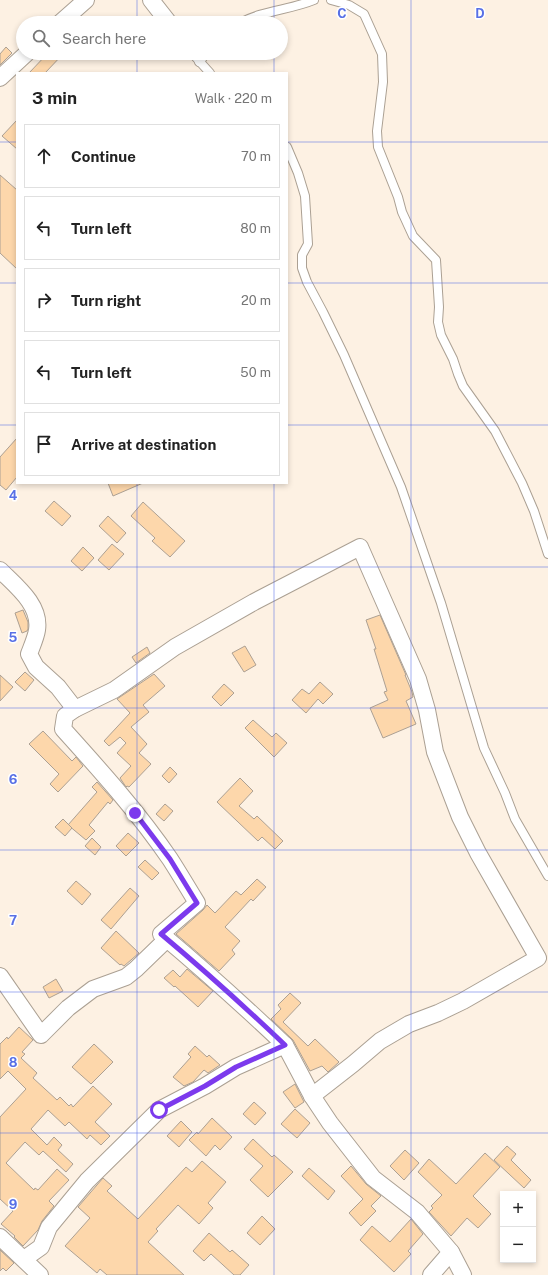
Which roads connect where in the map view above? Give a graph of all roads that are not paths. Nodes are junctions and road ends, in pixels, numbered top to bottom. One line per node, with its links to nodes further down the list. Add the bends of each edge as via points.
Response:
1 (86, 0): 5 (street)
2 (151, 0): 6 (street)
3 (314, 0): 7 (lane)
4 (331, 0): 13 (lane, via 349,5 364,14 382,54 383,82 377,131 378,147 413,236 436,260 438,322 445,344 463,386 495,431 522,483)
5 (68, 16)
6 (164, 16)
7 (257, 16)
8 (19, 60): 11 (street)
9 (199, 62): 10 (lane)
10 (209, 72)
11 (0, 78)
12 (288, 149): 16 (lane, via 305,196 308,244 302,255 302,268 307,282 340,348 401,487 441,603 484,748 514,819)
13 (548, 554)
14 (0, 570): 15 (street, via 24,594 37,615 37,630 29,654 36,667 58,687)
15 (76, 709): 17 (street, via 65,716 63,728 135,813 170,859 197,903 161,934); 20 (street, via 114,690 175,647 254,602 360,547 418,679 435,752 460,817 538,958 462,1001 409,1024 386,1038)
16 (548, 876)
17 (167, 939): 18 (street, via 126,977 93,989 68,1008 41,1035); 19 (street)
18 (0, 976)
19 (285, 1045): 20 (street); 23 (street, via 236,1067 159,1110 87,1180 49,1227 41,1247)
20 (312, 1096): 22 (street, via 373,1178 417,1212)
21 (0, 1237): 23 (street)
22 (451, 1252): 25 (street); 26 (street)
23 (24, 1259): 24 (street)
24 (40, 1275)
25 (431, 1275)
26 (463, 1275)

